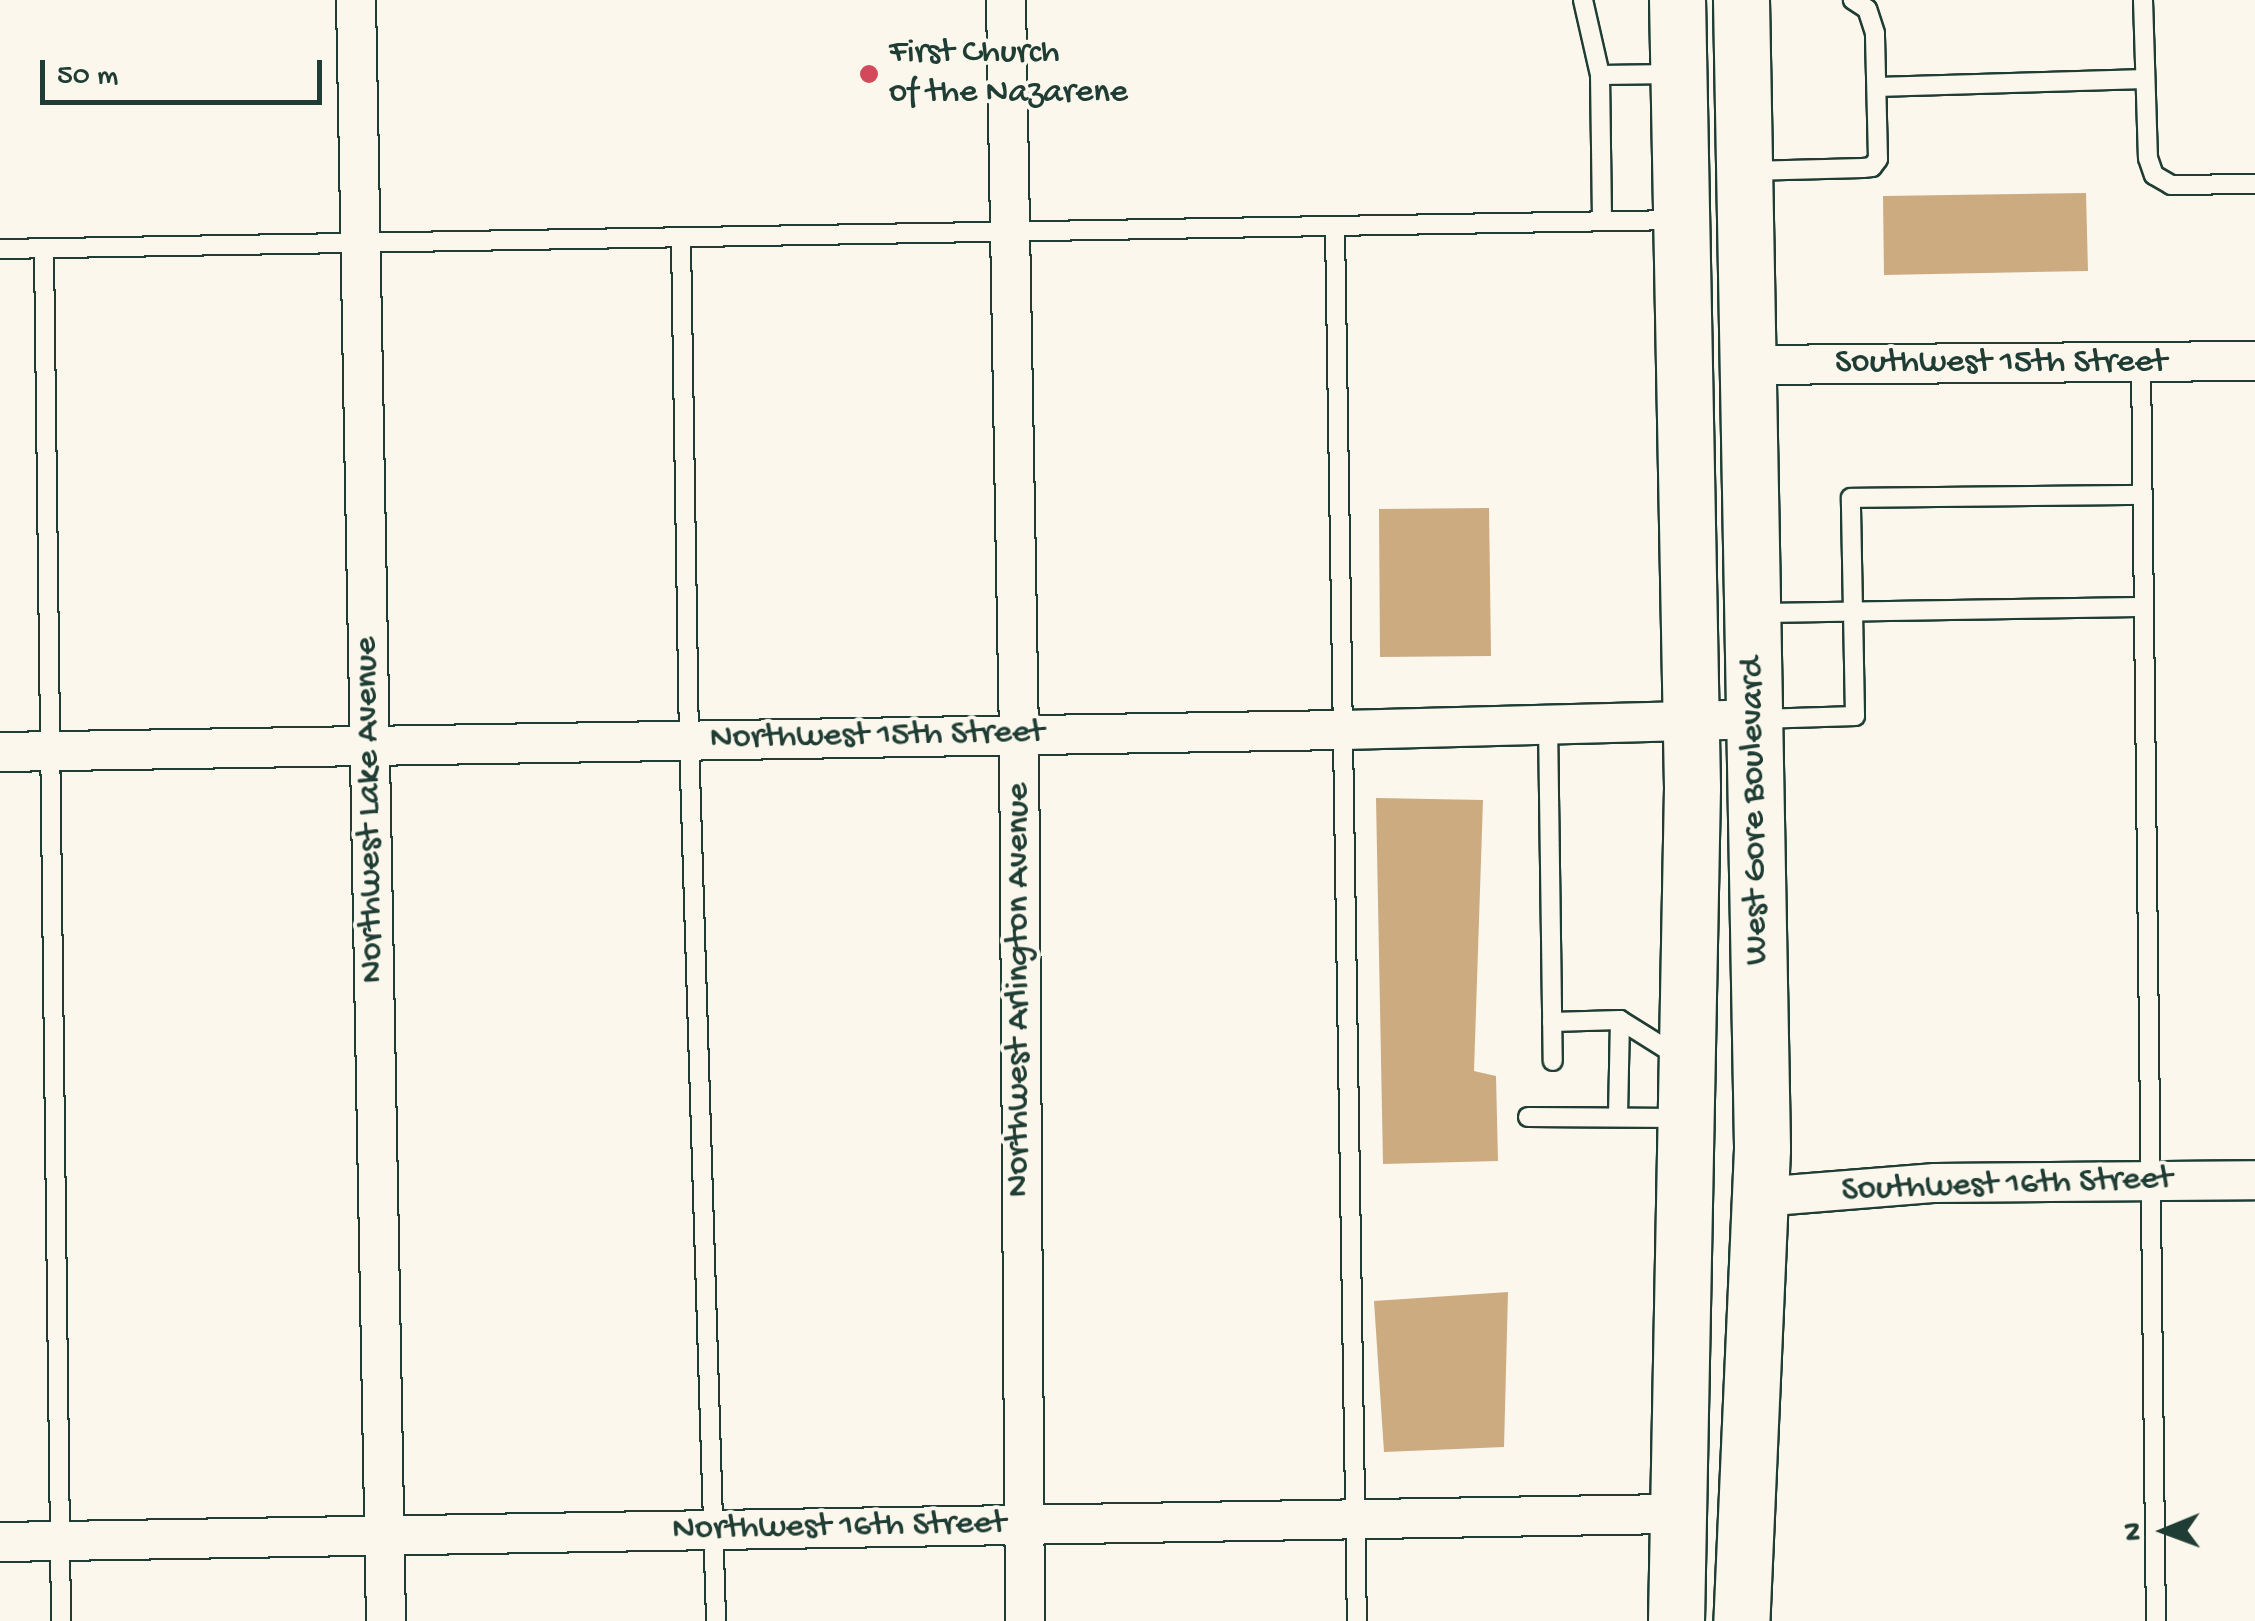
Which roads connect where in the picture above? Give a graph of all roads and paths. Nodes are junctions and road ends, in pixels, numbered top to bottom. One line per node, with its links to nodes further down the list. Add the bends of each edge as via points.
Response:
1 (356, 0): 19 (street, Northwest Lake Avenue)
2 (1006, 0): 17 (street, Northwest Arlington Avenue)
3 (1584, 0): 9 (lane)
4 (1677, 0): 8 (main road, West Gore Boulevard)
5 (1741, 0): 12 (main road, West Gore Boulevard)
6 (1853, 0): 11 (lane, via 1867,9 1875,33)
7 (2143, 0): 10 (lane)
8 (1678, 74): 9 (lane); 15 (main road, West Gore Boulevard)
9 (1600, 75): 14 (lane)
10 (2145, 78): 11 (lane); 13 (lane, via 2154,174 2171,185)
11 (1877, 87): 12 (lane, via 1878,158 1872,167)
12 (1744, 171): 24 (main road, West Gore Boulevard)
13 (2255, 184)
14 (1602, 220): 15 (lane); 16 (lane)
15 (1682, 220): 30 (main road, West Gore Boulevard)
16 (1335, 228): 17 (lane); 32 (lane)
17 (1010, 234): 18 (lane); 33 (street, Northwest Arlington Avenue)
18 (681, 239): 19 (lane); 34 (lane)
19 (360, 244): 20 (lane); 35 (street, Northwest Lake Avenue)
20 (44, 249): 21 (lane); 36 (lane)
21 (0, 250)
22 (2255, 361): 23 (street, Southwest 15th Street)
23 (2142, 363): 24 (street, Southwest 15th Street); 25 (lane)
24 (1747, 365): 28 (main road, West Gore Boulevard)
25 (2142, 495): 26 (lane); 27 (lane, via 1851,498)
26 (2144, 607): 27 (lane); 46 (lane)
27 (1853, 611): 28 (lane); 29 (lane, via 1854,716)
28 (1752, 613): 29 (main road, West Gore Boulevard)
29 (1754, 719): 30 (street, Northwest 15th Street); 47 (main road, West Gore Boulevard)
30 (1691, 720): 31 (street, Northwest 15th Street); 41 (main road, West Gore Boulevard)
31 (1548, 722): 32 (street, Northwest 15th Street); 39 (lane)
32 (1344, 730): 33 (street, Northwest 15th Street); 49 (lane)
33 (1018, 735): 34 (street, Northwest 15th Street); 50 (street, Northwest Arlington Avenue)
34 (689, 740): 35 (street, Northwest 15th Street); 51 (lane)
35 (370, 746): 36 (street, Northwest 15th Street); 52 (street, Northwest Lake Avenue)
36 (49, 751): 37 (street, Northwest 15th Street); 53 (lane)
37 (0, 752)
38 (1620, 1020): 39 (lane); 41 (lane); 43 (lane)
39 (1552, 1022): 40 (lane)
40 (1553, 1061)
41 (1686, 1061): 44 (main road, West Gore Boulevard)
42 (1528, 1117): 43 (lane)
43 (1618, 1117): 44 (lane)
44 (1686, 1118): 48 (main road, West Gore Boulevard)
45 (2255, 1180): 46 (street, Southwest 16th Street)
46 (2149, 1181): 47 (street, Southwest 16th Street, via 1935,1183); 62 (lane)
47 (1760, 1198): 61 (main road, West Gore Boulevard)
48 (1678, 1514): 49 (street, Northwest 16th Street); 60 (main road, West Gore Boulevard)
49 (1356, 1519): 50 (street, Northwest 16th Street); 59 (lane)
50 (1024, 1525): 51 (street, Northwest 16th Street); 58 (street, Northwest Arlington Avenue)
51 (715, 1530): 52 (street, Northwest 16th Street); 57 (lane)
52 (384, 1536): 53 (street, Northwest 16th Street); 56 (street, Northwest Lake Avenue)
53 (60, 1541): 54 (street, Northwest 16th Street); 55 (lane)
54 (0, 1542)
55 (61, 1621)
56 (386, 1621)
57 (716, 1621)
58 (1026, 1621)
59 (1357, 1621)
60 (1676, 1621)
61 (1741, 1621)
62 (2156, 1621)

